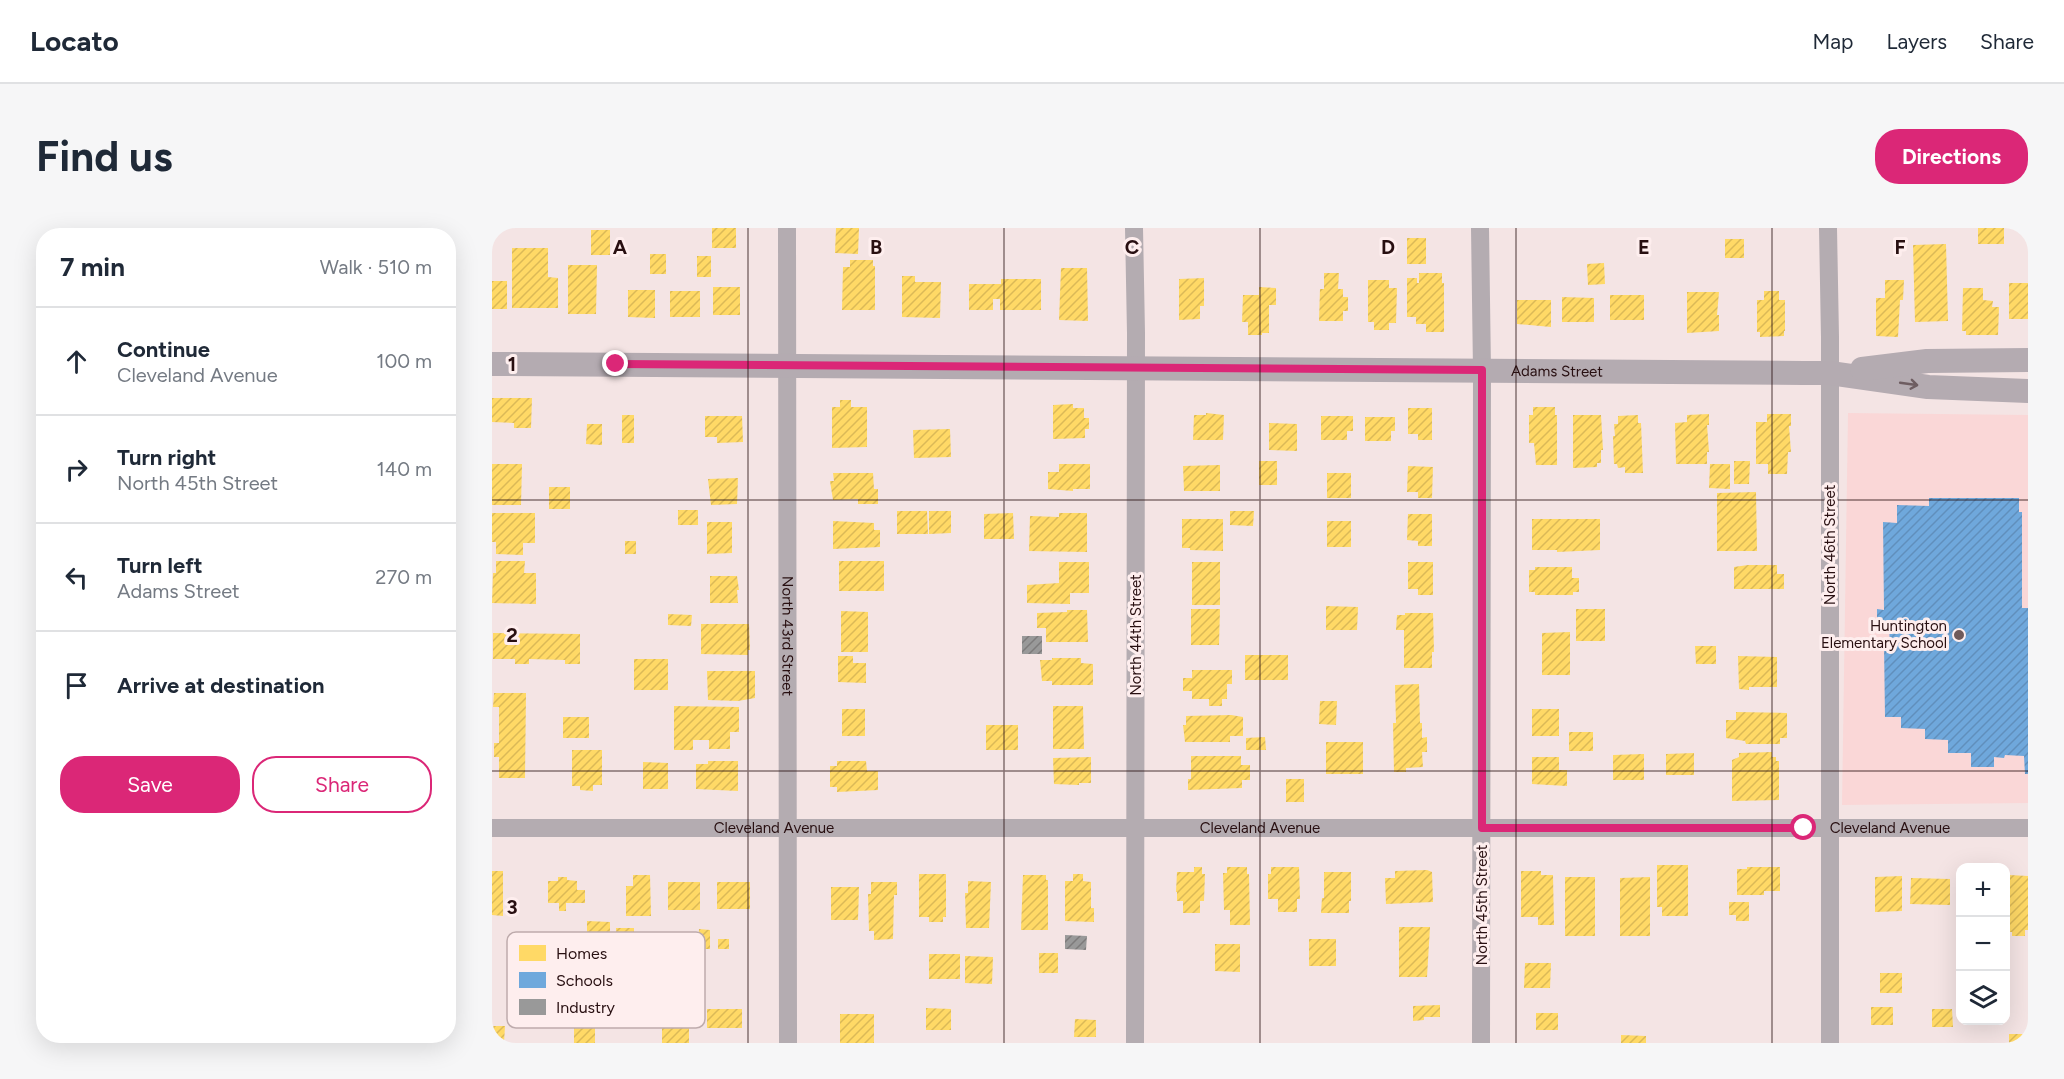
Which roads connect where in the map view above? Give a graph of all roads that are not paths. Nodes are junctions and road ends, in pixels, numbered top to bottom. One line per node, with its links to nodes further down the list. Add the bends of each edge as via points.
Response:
1 (787, 228): 7 (street, North 43rd Street)
2 (1134, 228): 8 (street, North 44th Street)
3 (1480, 228): 9 (street, North 45th Street)
4 (1828, 228): 10 (street, North 46th Street)
5 (2028, 360): 10 (main road, Adams Street, via 1927,361)
6 (492, 364): 7 (main road, Adams Street)
7 (788, 366): 8 (main road, Adams Street); 12 (street, North 43rd Street)
8 (1135, 368): 9 (main road, Adams Street); 14 (street, North 44th Street)
9 (1482, 370): 10 (main road, Adams Street); 15 (street, North 45th Street)
10 (1830, 373): 11 (main road, Adams Street, one-way to 11, via 1929,387); 16 (street, North 46th Street)
11 (2028, 391)
12 (788, 827): 13 (street, Cleveland Avenue); 14 (street, Cleveland Avenue); 18 (street, North 43rd Street)
13 (492, 828)
14 (1136, 828): 15 (street, Cleveland Avenue); 19 (street, North 44th Street)
15 (1482, 828): 16 (street, Cleveland Avenue); 20 (street, North 45th Street)
16 (1830, 828): 17 (street, Cleveland Avenue); 21 (street, North 46th Street)
17 (2028, 828)
18 (788, 1043)
19 (1135, 1043)
20 (1481, 1043)
21 (1830, 1043)

